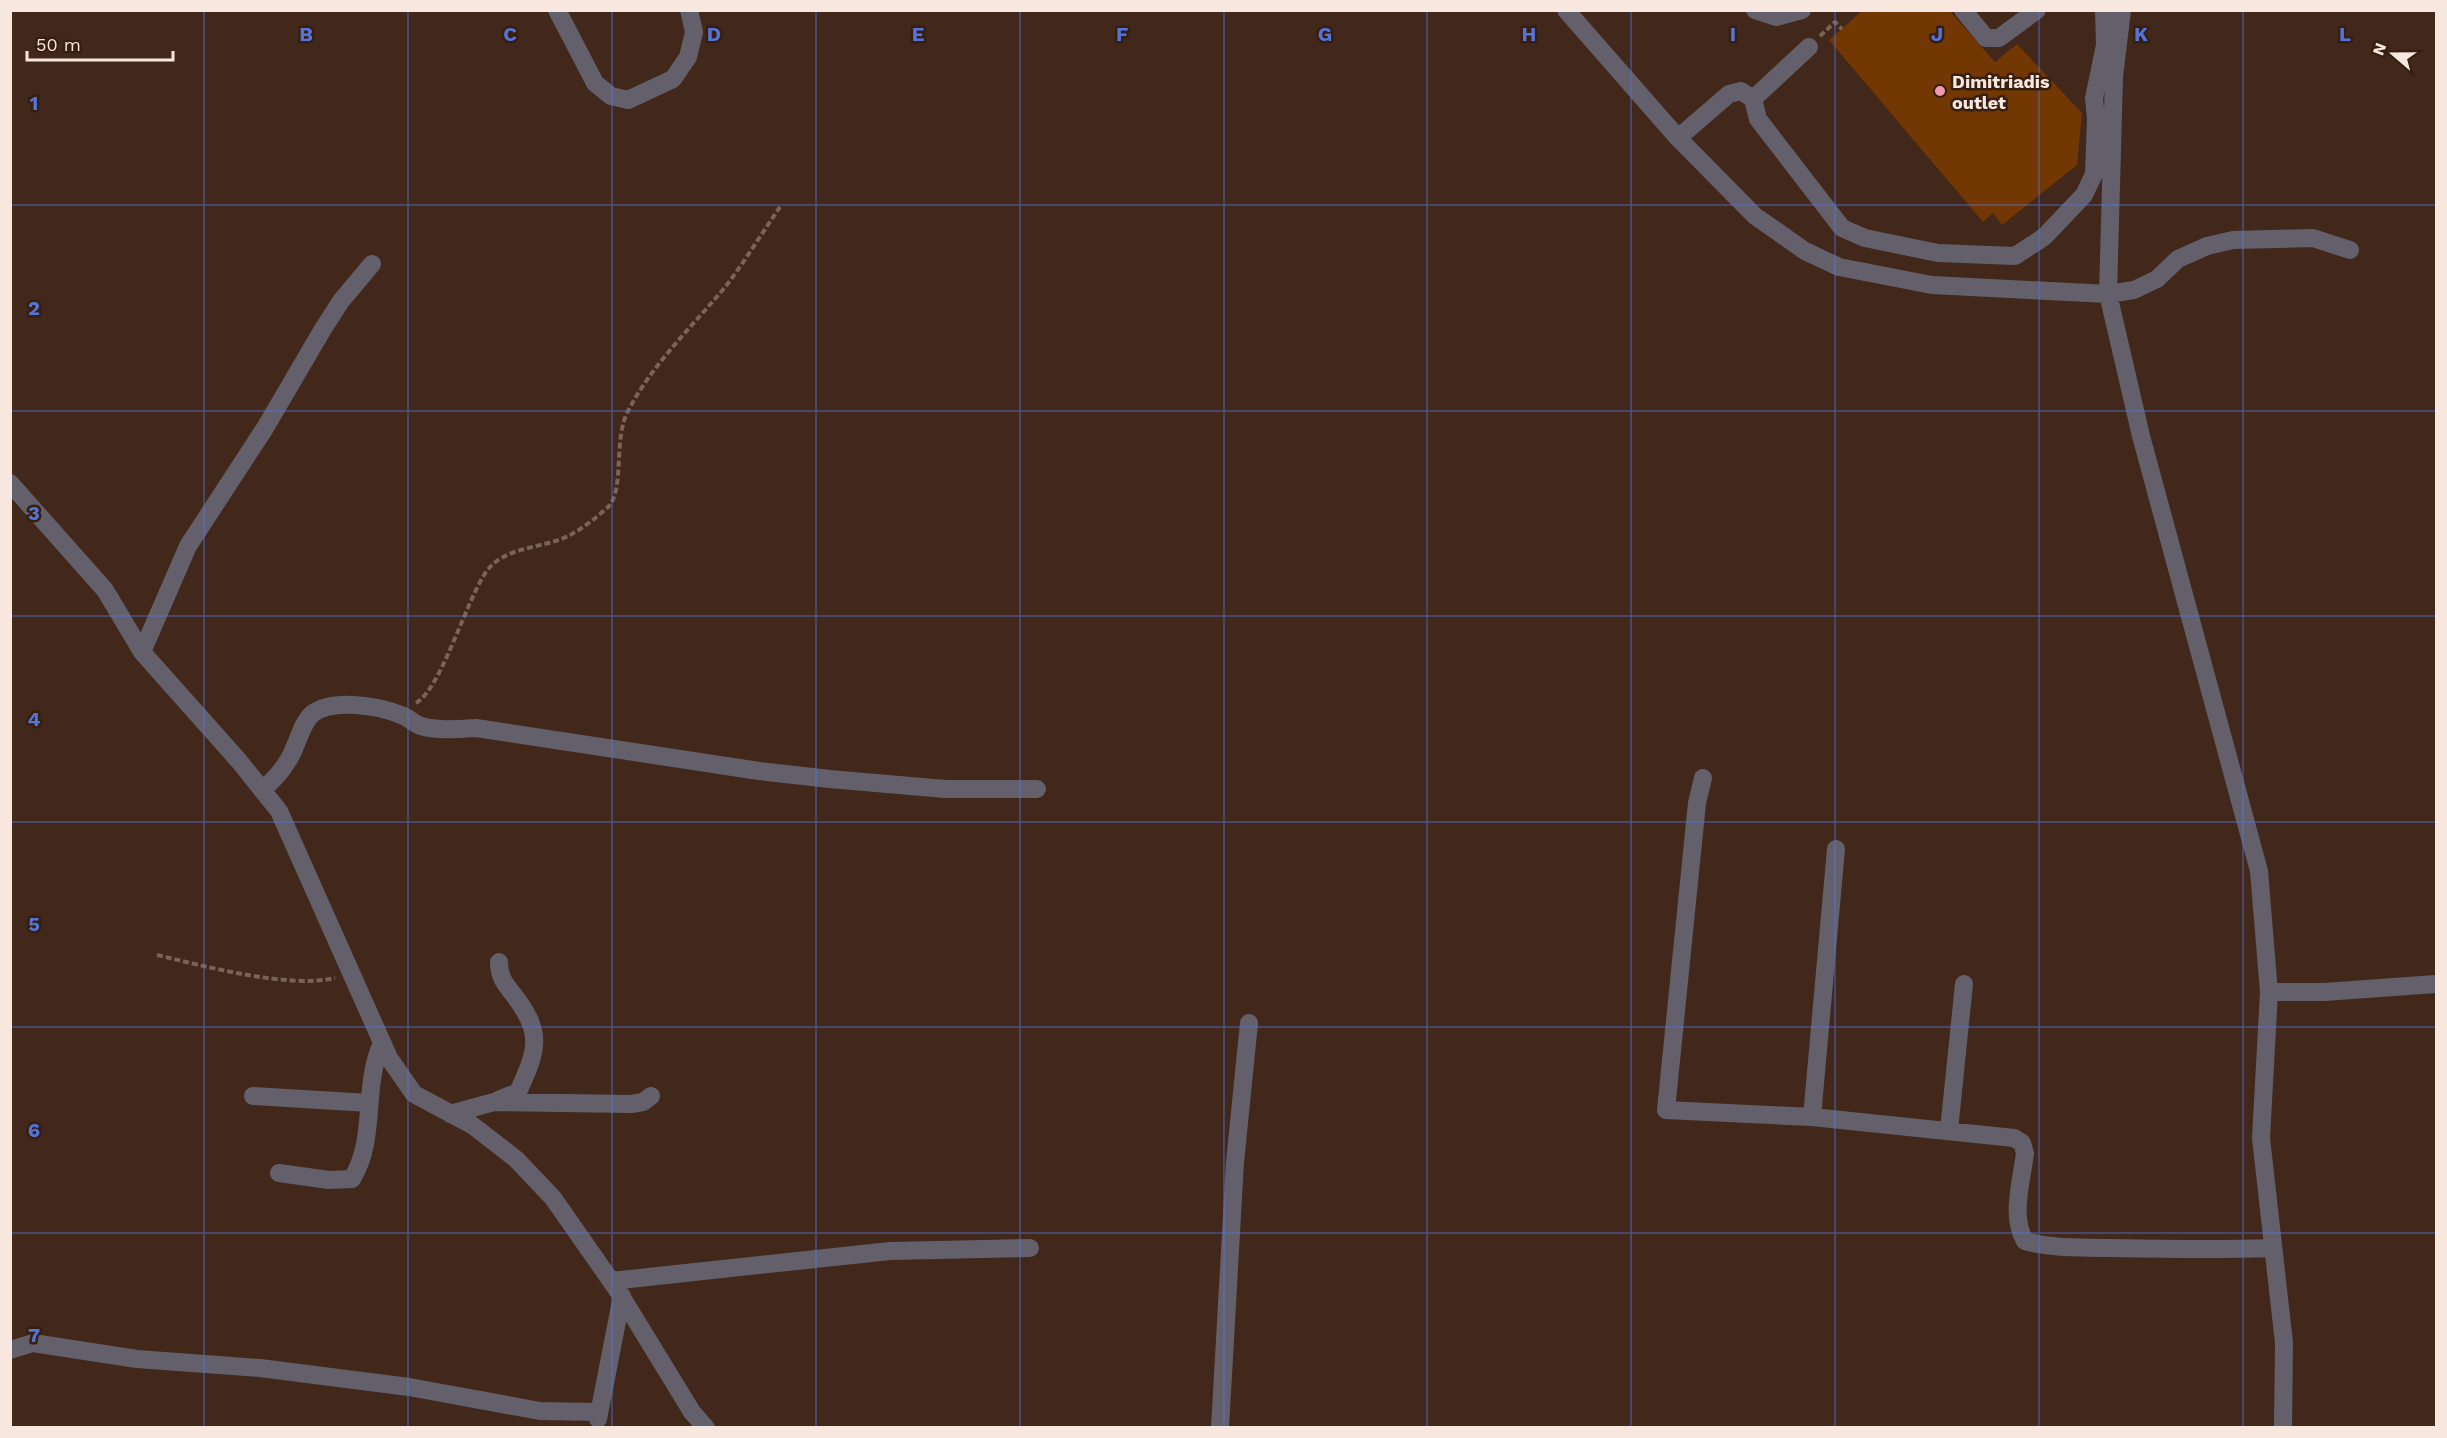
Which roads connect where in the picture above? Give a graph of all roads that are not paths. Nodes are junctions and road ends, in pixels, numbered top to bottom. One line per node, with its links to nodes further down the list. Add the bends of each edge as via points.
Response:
1 (558, 10): 2 (street, via 595,83 611,96 628,100 673,79 688,57 694,32)
2 (689, 10)
3 (1566, 10): 12 (street)
4 (1755, 10): 5 (street, via 1776,17)
5 (1802, 10)
6 (1963, 10): 7 (street, via 1986,38 1999,38)
7 (2037, 10)
8 (2104, 10): 11 (street, via 2105,45 2094,98 2094,174 2084,195 2044,237 2015,256 1938,253 1865,238 1842,228 1758,119)
9 (2122, 10): 15 (street, via 2114,77)
10 (1809, 47): 11 (street)
11 (1753, 99): 12 (street, via 1741,91 1729,94)
12 (1678, 138): 15 (street, via 1755,216 1781,236 1839,267 1932,285)
13 (2350, 250): 15 (street, via 2313,238 2233,240 2178,259 2157,279 2134,290)
14 (372, 264): 17 (street, via 341,301 188,546)
15 (2108, 294): 25 (street, via 2144,447 2259,871)
16 (10, 483): 17 (street, via 105,590)
17 (142, 652): 20 (street)
18 (1703, 778): 33 (street, via 1697,803 1666,1110)
19 (1037, 789): 20 (street, via 945,789 759,771 476,728 431,728 396,713 348,705 312,715 289,759)
20 (262, 790): 27 (street, via 279,811)
21 (1836, 849): 33 (street)
22 (499, 962): 30 (street, via 501,979 535,1028 526,1074 518,1092)
23 (1964, 984): 34 (street)
24 (2436, 984): 25 (street)
25 (2269, 992): 37 (street, via 2261,1138)
26 (1249, 1023): 42 (street, via 1235,1162)
27 (382, 1043): 31 (street, via 373,1062); 32 (street, via 414,1094)
28 (253, 1096): 31 (street)
29 (651, 1096): 30 (street, via 631,1104)
30 (494, 1102): 32 (street)
31 (369, 1103): 35 (street, via 363,1162 352,1179)
32 (450, 1114): 38 (street, via 472,1125 516,1159 553,1198)
33 (1812, 1117): 34 (street)
34 (1949, 1130): 37 (street, via 2014,1138 2022,1143 2025,1153 2018,1216 2025,1241 2083,1247)
35 (279, 1173)
36 (1030, 1248): 38 (street, via 890,1251)
37 (2272, 1248): 43 (street, via 2284,1343)
38 (611, 1281): 39 (street)
39 (622, 1296): 40 (street, via 598,1415 540,1411 409,1387 260,1368 137,1359 33,1343); 41 (street, via 692,1412)
40 (10, 1350)
41 (706, 1428)
42 (1220, 1428)
43 (2283, 1428)

